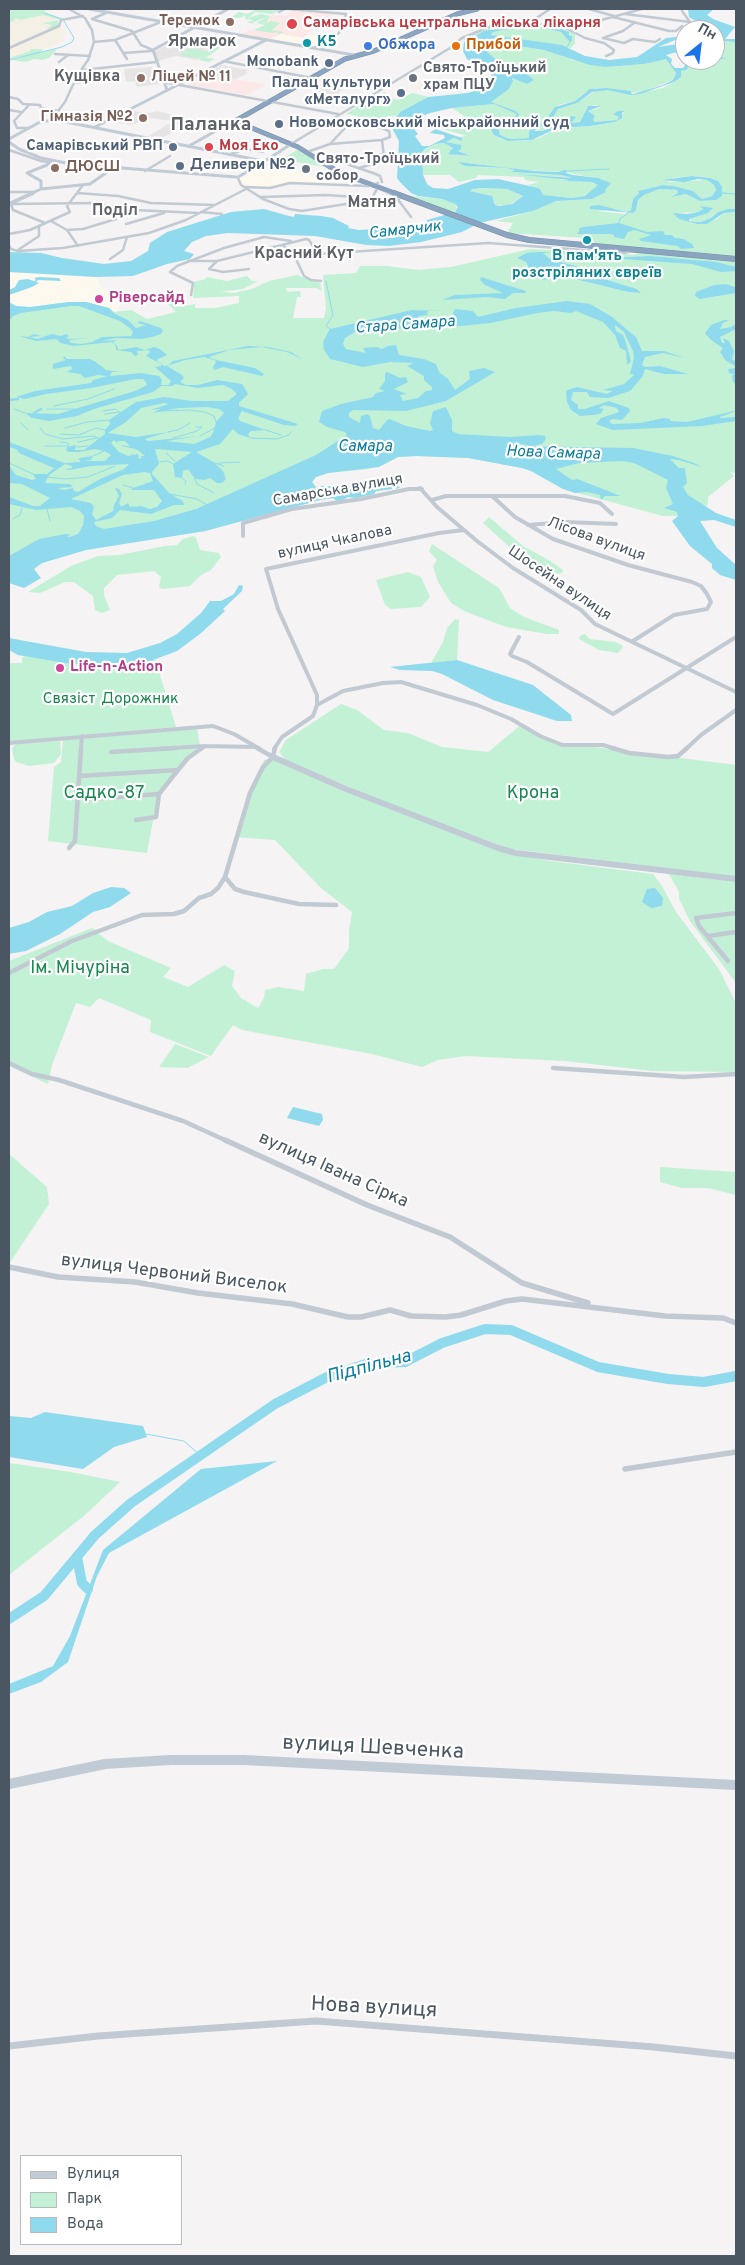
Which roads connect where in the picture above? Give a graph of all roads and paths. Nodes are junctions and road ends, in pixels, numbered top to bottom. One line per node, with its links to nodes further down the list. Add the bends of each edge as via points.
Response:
1 (69, 9): 16 (street)
2 (89, 9): 14 (street)
3 (228, 9): 22 (street)
4 (285, 9): 13 (street)
5 (289, 9): 11 (street)
6 (477, 9): 39 (highway, via 457,14)
7 (550, 9): 20 (street)
8 (589, 9): 17 (street)
9 (636, 9): 10 (street)
10 (641, 9): 15 (street)
11 (309, 10): 33 (street, via 346,14 337,34)
12 (682, 11): 15 (street, via 690,22)
13 (279, 12)
14 (106, 13): 18 (street); 19 (street)
15 (625, 14): 17 (street)
16 (84, 17): 18 (street); 31 (street, via 92,30); 32 (street, via 61,20 60,26)
17 (613, 17): 21 (street); 23 (street)
18 (92, 19): 25 (street)
19 (160, 22): 22 (street); 25 (street)
20 (529, 23): 23 (street); 51 (street, via 482,29 465,36)
21 (634, 23): 24 (street); 26 (street)
22 (196, 28): 29 (street); 34 (street)
23 (568, 29): 30 (street)
24 (675, 31)
25 (133, 32): 28 (street); 34 (street, via 141,45)
26 (603, 38): 27 (street, via 624,43 633,39 655,42); 30 (street)
27 (660, 39)
28 (115, 40): 31 (street); 37 (street)
29 (266, 40): 33 (street); 47 (street)
30 (596, 40): 44 (street, via 614,50)
31 (94, 42): 43 (street)
32 (9, 48)
33 (314, 48): 35 (street)
34 (154, 49): 37 (street); 49 (street)
35 (328, 50): 38 (street); 45 (street); 50 (street, via 342,55)
36 (78, 52): 42 (street)
37 (124, 53): 46 (street)
38 (345, 53): 39 (street); 45 (street, via 354,55)
39 (368, 53): 45 (highway)
40 (55, 54): 41 (street)
41 (68, 55): 42 (street); 48 (street)
42 (73, 56): 43 (street)
43 (90, 56): 53 (street)
44 (606, 56)
45 (352, 57): 50 (highway)
46 (127, 59)
47 (223, 61): 55 (street); 58 (street)
48 (58, 62)
49 (156, 62): 52 (street); 56 (street)
50 (341, 62): 55 (highway)
51 (420, 66): 54 (street); 66 (street)
52 (96, 69): 53 (street); 57 (street, via 95,81)
53 (83, 70): 57 (street)
54 (455, 71)
55 (312, 78): 61 (highway)
56 (163, 82): 58 (street); 59 (street)
57 (74, 83): 64 (street)
58 (178, 85): 59 (street); 61 (street)
59 (167, 90): 70 (street)
60 (9, 98): 62 (street)
61 (269, 101): 66 (street); 68 (highway)
62 (29, 105): 64 (street); 65 (street)
63 (9, 110): 65 (street)
64 (59, 111): 67 (street, via 54,118)
65 (21, 112): 69 (street, via 14,121 16,126)
66 (338, 114): 74 (street)
67 (56, 120): 69 (street, via 43,121); 70 (street)
68 (235, 120): 74 (highway); 76 (street)
69 (29, 128): 71 (street)
70 (95, 128): 76 (street)
71 (9, 140): 84 (street, via 19,149)
72 (382, 140): 75 (street); 75 (street, via 390,137 390,133 358,118); 82 (street)
73 (266, 141): 79 (street, via 254,146)
74 (291, 144): 79 (street); 80 (highway)
75 (330, 144): 80 (street)
76 (189, 146): 81 (street)
77 (9, 150): 84 (street, via 41,161)
78 (263, 152): 81 (street, via 245,149)
79 (280, 152): 85 (street)
80 (307, 152): 86 (highway)
81 (233, 154): 85 (street)
82 (385, 154): 87 (street); 89 (street, via 381,160)
83 (170, 156): 90 (street)
84 (51, 161): 88 (street); 95 (street, via 28,173 41,181)
85 (264, 161): 91 (street)
86 (321, 161): 87 (street); 93 (highway, via 344,174)
87 (338, 161): 89 (street)
88 (113, 168): 90 (street); 92 (street, via 96,181)
89 (359, 168): 93 (street, via 380,176)
90 (145, 171): 91 (street)
91 (237, 177): 94 (street, via 240,185)
92 (84, 185): 95 (street); 98 (street)
93 (378, 185): 94 (street, via 290,184); 100 (street); 101 (street); 121 (highway, via 517,238)
94 (246, 188): 99 (street); 104 (street)
95 (41, 189): 97 (street)
96 (9, 192): 97 (street)
97 (34, 192): 102 (street)
98 (77, 193): 103 (street); 104 (street, via 118,196 151,203)
99 (260, 197): 100 (street, via 326,195); 100 (street, via 302,211)
100 (371, 200): 101 (street)
101 (399, 200): 109 (street)
102 (11, 204): 103 (street); 111 (street, via 13,210)
103 (69, 204): 105 (street); 110 (street, via 70,212)
104 (214, 205): 107 (street)
105 (116, 206): 106 (street); 114 (street, via 108,212 116,219 83,229)
106 (166, 211): 107 (street); 112 (street)
107 (200, 213): 108 (street); 116 (street, via 169,227)
108 (222, 214)
109 (411, 217)
110 (50, 221): 111 (street); 114 (street)
111 (45, 223): 113 (street)
112 (126, 224)
113 (39, 226): 115 (street); 122 (street, via 39,236)
114 (67, 230): 120 (street)
115 (9, 234)
116 (127, 237): 120 (street); 123 (street, via 123,250)
117 (294, 241): 119 (street); 121 (street, via 309,240 318,254 488,243 624,254); 125 (street, via 264,237)
118 (9, 245): 122 (street)
119 (283, 245): 126 (street); 128 (street, via 295,257 304,276)
120 (78, 246): 122 (street)
121 (636, 250): 124 (highway)
122 (18, 251)
123 (110, 259)
124 (736, 259)
125 (188, 261): 126 (street); 129 (street, via 170,272 193,283)
126 (218, 261): 127 (street, via 209,269 223,272)
127 (249, 269)
128 (321, 281)
129 (191, 295)
130 (421, 489): 132 (street, Шосейна вулиця); 137 (street, Самарська вулиця, via 309,505 243,522)
131 (492, 496): 132 (street, via 446,496); 133 (street, via 565,496 600,503); 135 (street, Лісова вулиця)
132 (432, 500): 136 (street, Шосейна вулиця)
133 (612, 514)
134 (616, 524): 135 (street, via 566,522)
135 (528, 525): 140 (street, Лісова вулиця, via 553,539 605,558 701,586 710,602 707,609 674,615)
136 (464, 530): 140 (street, Шосейна вулиця, via 513,568 581,610 595,624); 143 (street, вулиця Чкалова, via 266,569 278,609 315,686)
137 (242, 536)
138 (519, 636): 141 (street, via 510,654 512,656 613,714)
139 (736, 637): 141 (street)
140 (633, 641): 141 (street, Шосейна вулиця)
141 (686, 667): 142 (street, Шосейна вулиця)
142 (736, 692)
143 (317, 704): 144 (street, via 354,688 401,682 461,699 562,745 603,745 629,754 674,757); 150 (street, via 313,716 282,737)
144 (736, 710)
145 (82, 736): 146 (street); 148 (street, via 213,726); 152 (street)
146 (9, 743)
147 (205, 746): 148 (street); 149 (street); 151 (street)
148 (258, 748): 150 (street)
149 (111, 752)
150 (273, 756): 157 (street, via 263,767 250,794); 158 (street, via 337,786 516,853)
151 (178, 770): 152 (street); 153 (street)
152 (79, 776): 156 (street, via 75,841)
153 (159, 794): 154 (street); 155 (street, via 156,817)
154 (88, 799)
155 (136, 820)
156 (69, 848)
157 (225, 877): 159 (street, via 235,889 244,892 299,904); 164 (street, via 211,894 199,898 184,911 142,915 72,941)
158 (736, 879)
159 (336, 905)
160 (736, 912): 162 (street, via 696,918)
161 (736, 932): 162 (street)
162 (708, 936): 163 (street)
163 (728, 962)
164 (9, 974)
165 (9, 1062): 169 (street, вулиця Івана Сірка, via 32,1074 184,1121 340,1193 450,1237 522,1283)
166 (553, 1068): 167 (street, via 684,1077)
167 (736, 1074)
168 (9, 1267): 169 (street, вулиця Червоний Виселок, via 58,1277 135,1282 292,1304 336,1315 361,1317 390,1310 411,1316 446,1318 522,1299)
169 (598, 1307): 170 (street, via 665,1316 723,1318)
170 (736, 1323)
171 (736, 1452): 172 (street)
172 (626, 1470)
173 (9, 1784): 174 (street, вулиця Шевченка, via 105,1764 244,1760)
174 (736, 1785)
175 (9, 2046): 176 (street, Нова вулиця, via 98,2036 316,2021)
176 (736, 2056)

